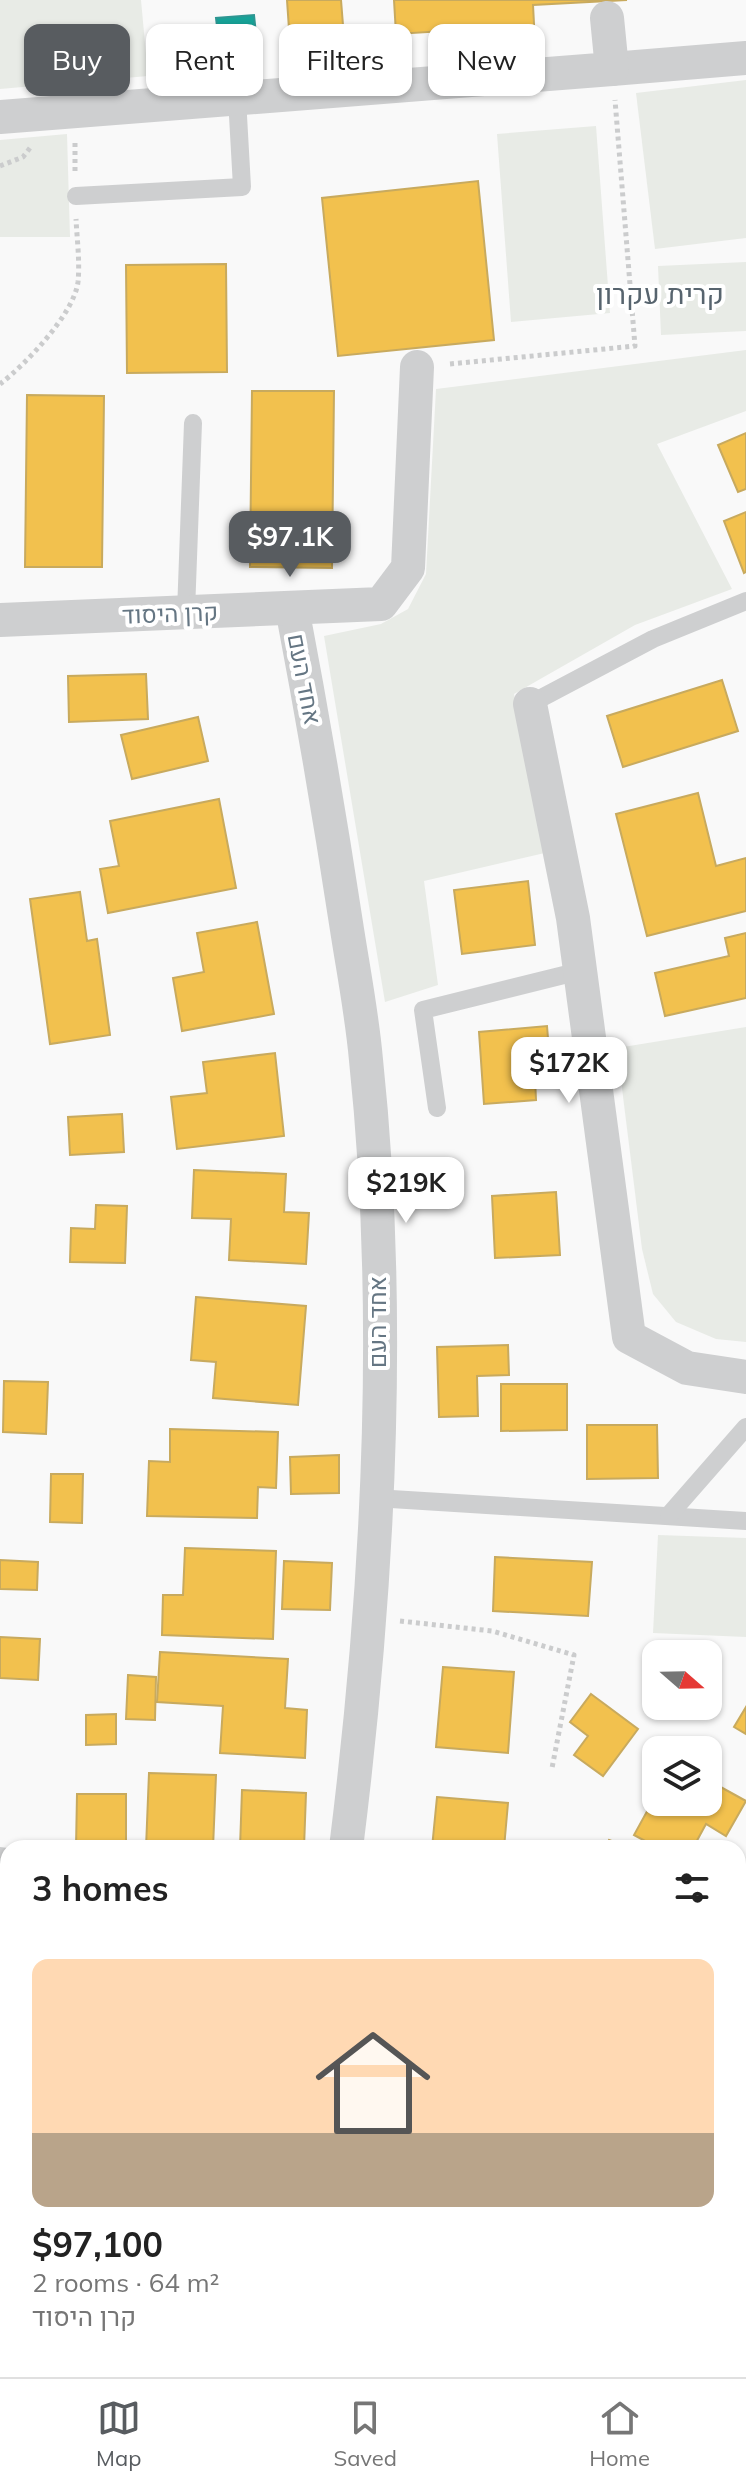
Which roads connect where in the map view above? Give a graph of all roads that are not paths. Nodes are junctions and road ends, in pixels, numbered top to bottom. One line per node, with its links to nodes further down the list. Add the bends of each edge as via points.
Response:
1 (607, 18): 3 (street)
2 (746, 58): 3 (street)
3 (612, 69): 4 (street)
4 (237, 98): 5 (street); 6 (lane, via 242,187)
5 (0, 117)
6 (76, 196)
7 (417, 367): 10 (street, קרן היסוד, via 408,568 381,604)
8 (193, 423): 11 (lane)
9 (746, 601): 13 (lane, via 653,639)
10 (292, 608): 11 (street, קרן היסוד); 18 (street, אחד העם, via 366,1059 377,1210)
11 (186, 612): 12 (street, קרן היסוד)
12 (0, 620)
13 (530, 704): 14 (street)
14 (580, 971): 15 (lane, via 423,1010); 16 (street, via 629,1337 687,1368)
15 (437, 1108)
16 (746, 1377)
17 (746, 1427): 19 (lane)
18 (375, 1498): 19 (lane); 21 (street, אחד העם, via 372,1616)
19 (669, 1515): 20 (lane)
20 (746, 1521)
21 (347, 1840)

